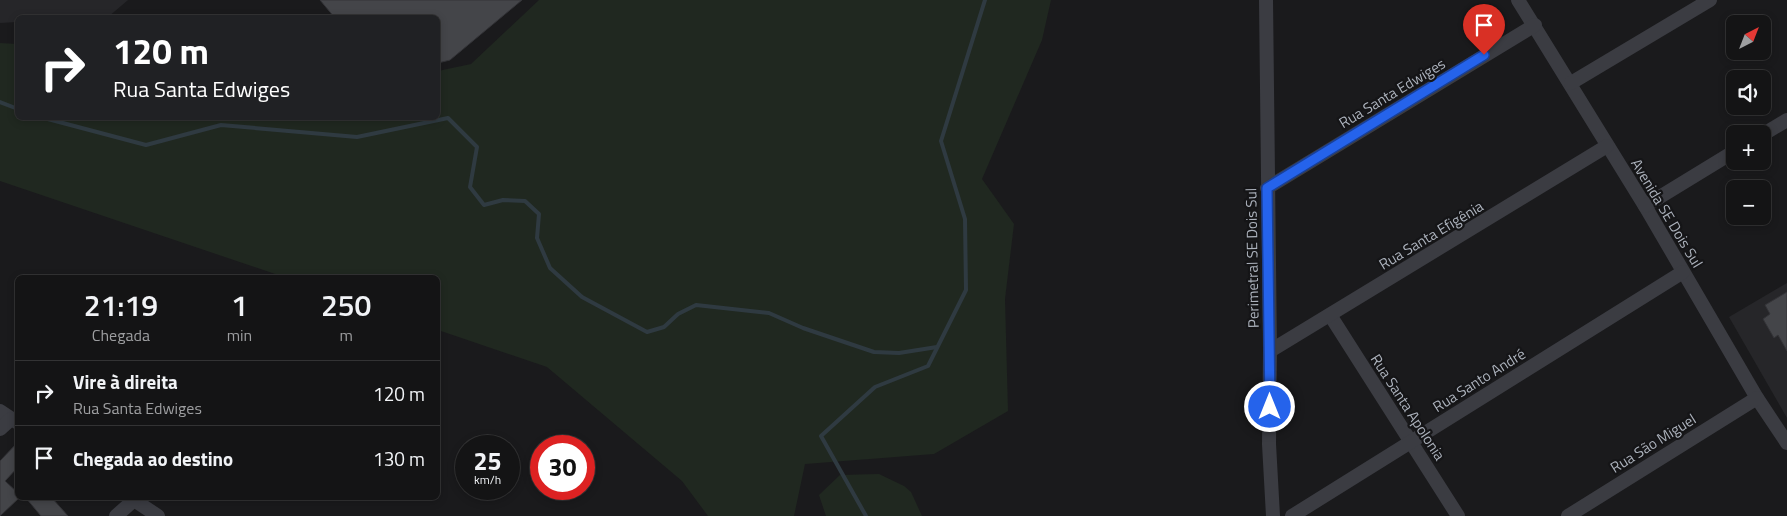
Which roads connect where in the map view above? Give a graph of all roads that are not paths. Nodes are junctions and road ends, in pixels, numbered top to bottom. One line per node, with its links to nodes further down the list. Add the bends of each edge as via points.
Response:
1 (1266, 0): 10 (street, Perimetral SE Dois Sul)
2 (1518, 0): 4 (street, Avenida SE Dois Sul)
3 (1710, 0): 5 (street)
4 (1535, 25): 5 (street, Avenida SE Dois Sul); 10 (street, Rua Santa Edwiges)
5 (1571, 83): 8 (street, Avenida SE Dois Sul)
6 (1787, 120): 7 (street)
7 (1771, 130)
8 (1607, 146): 11 (street, Avenida SE Dois Sul); 13 (street, Rua Santa Efigênia)
9 (1726, 156): 11 (street)
10 (1267, 188): 14 (street, Perimetral SE Dois Sul)
11 (1645, 206): 12 (street, Avenida SE Dois Sul)
12 (1683, 272): 15 (street, Avenida SE Dois Sul); 18 (street, Rua Santo André)
13 (1330, 315): 14 (street, Rua Santa Efigênia); 18 (street, Rua Santa Apolonia)
14 (1270, 351): 24 (street, Perimetral SE Dois Sul, via 1269,444)
15 (1757, 398): 19 (street, Avenida SE Dois Sul); 27 (street, Rua São Miguel)
16 (10, 418): 17 (street)
17 (0, 429)
18 (1411, 441): 25 (street, Rua Santo André); 26 (street, Rua Santa Apolonia)
19 (1787, 443)
20 (131, 500): 22 (street)
21 (134, 500): 23 (street)
22 (116, 516)
23 (158, 516)
24 (1273, 516)
25 (1292, 516)
26 (1458, 516)
27 (1568, 516)

